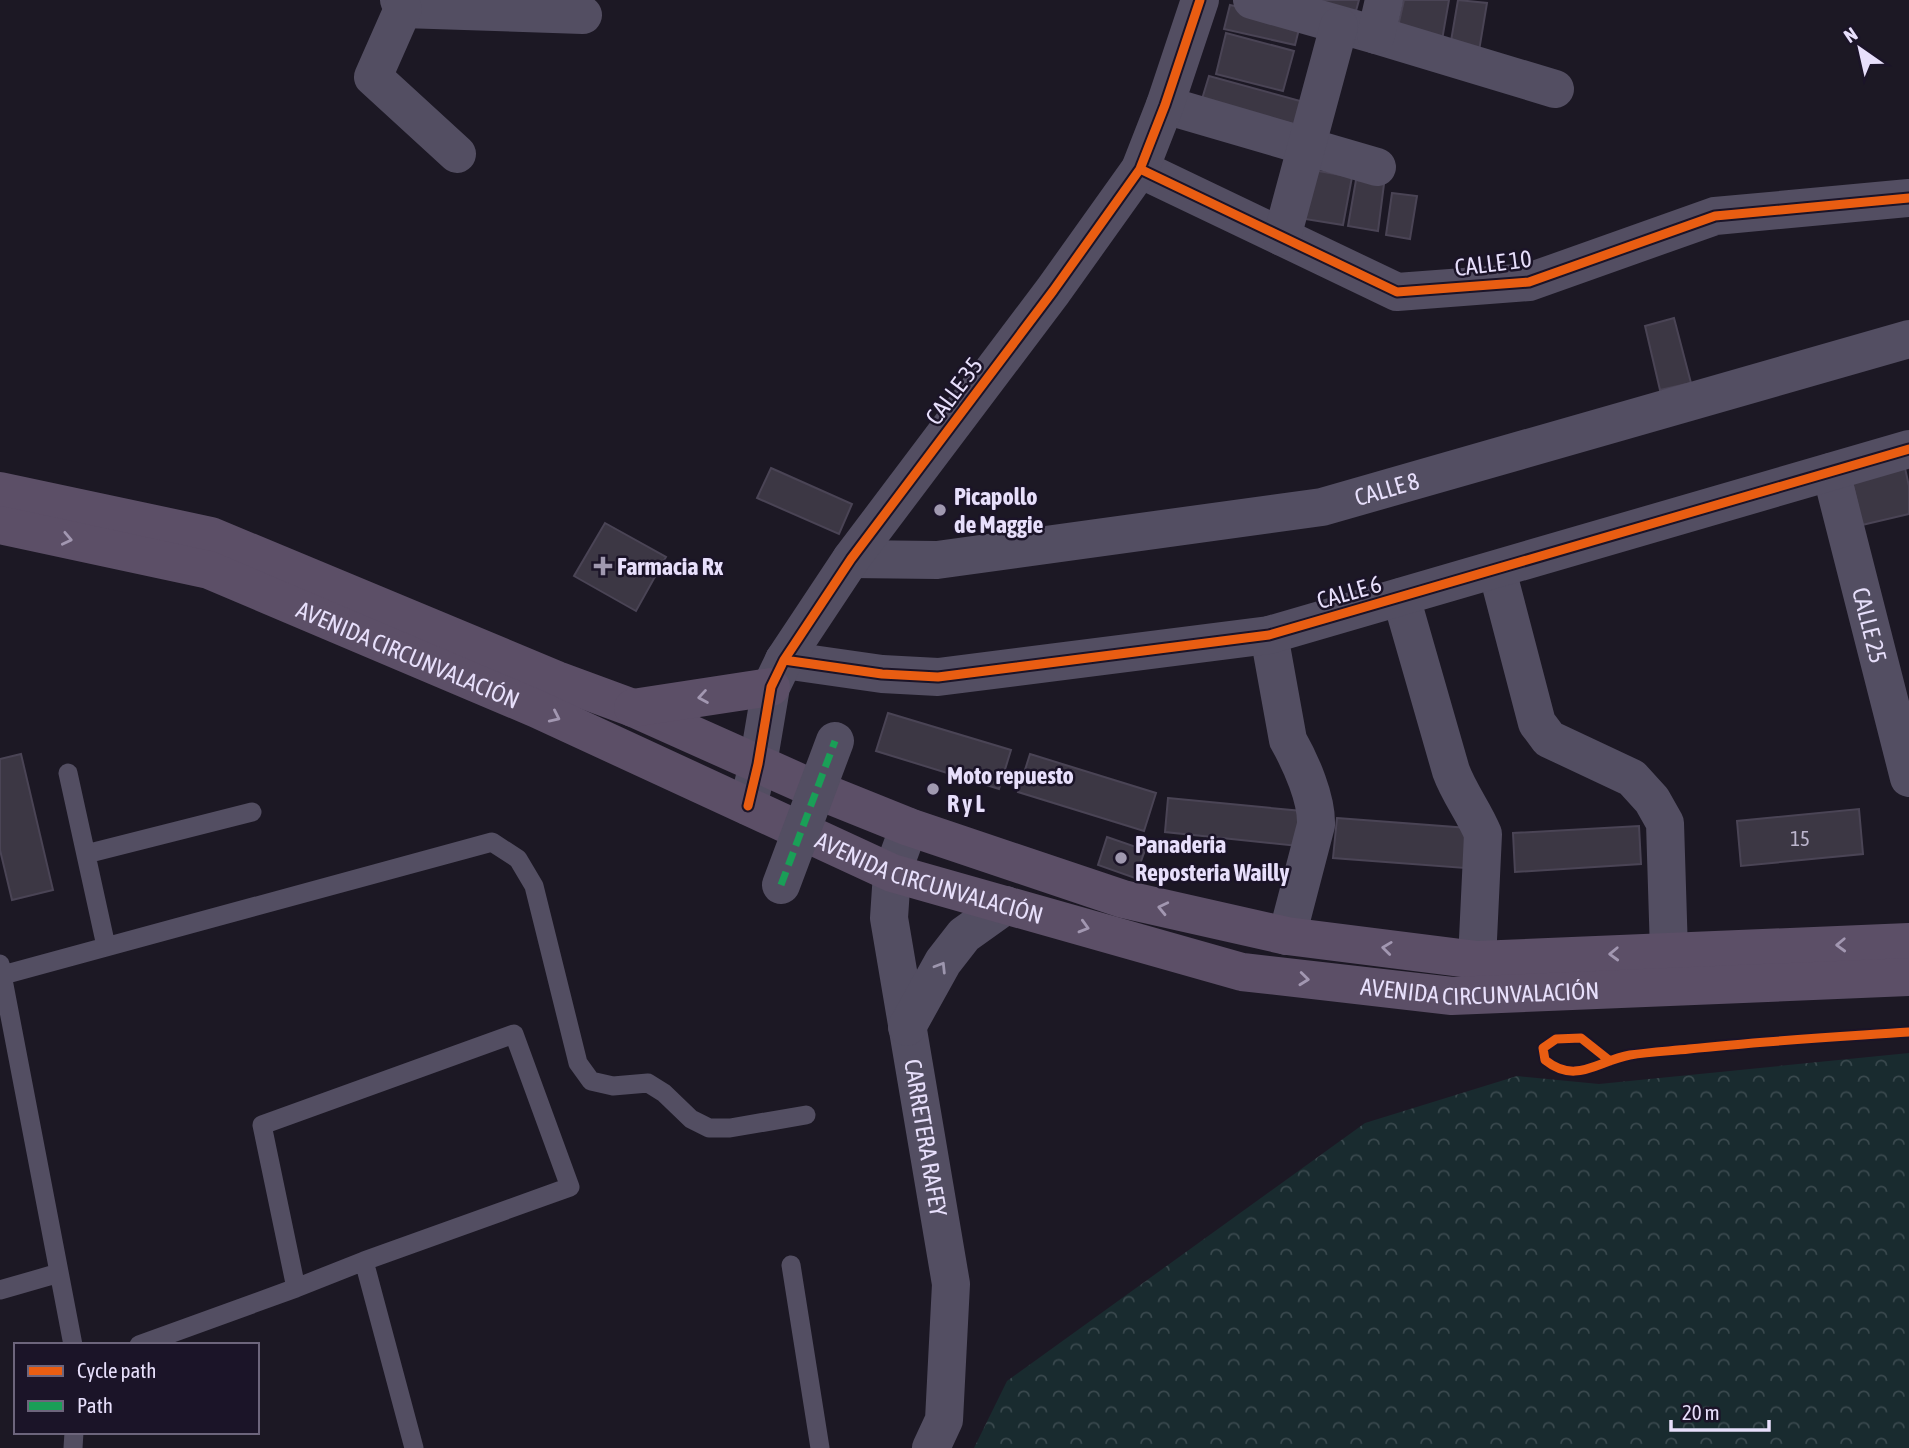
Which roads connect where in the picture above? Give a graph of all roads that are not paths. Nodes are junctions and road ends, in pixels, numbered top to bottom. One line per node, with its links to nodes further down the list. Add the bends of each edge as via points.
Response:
1 (1200, 0): 7 (street, CALLE 35)
2 (1252, 0): 5 (street)
3 (401, 5): 4 (street); 9 (street, via 373,77)
4 (583, 15)
5 (1366, 20): 6 (street); 8 (street)
6 (1555, 89)
7 (1165, 104): 8 (street); 11 (street, CALLE 35)
8 (1306, 146): 10 (street); 13 (street)
9 (457, 154)
10 (1377, 167)
11 (1140, 169): 13 (street, CALLE 10); 19 (street, CALLE 35)
12 (1909, 198): 13 (street, CALLE 10, via 1715,216 1529,282 1396,292)
13 (1282, 237)
14 (1909, 339): 19 (street, CALLE 8, via 1322,508 937,560)
15 (1909, 449): 16 (street, CALLE 6)
16 (1831, 472): 20 (street, CALLE 6); 28 (street, CALLE 25)
17 (0, 491): 24 (main road, AVENIDA CIRCUNVALACIÓN, via 211,536)
18 (5, 530): 29 (main road, AVENIDA CIRCUNVALACIÓN, one-way to 29, via 209,570 537,709)
19 (851, 559): 23 (street, CALLE 35)
20 (1497, 570): 21 (street, CALLE 6); 39 (street, via 1537,723 1549,739 1632,778 1665,823)
21 (1401, 597): 22 (street, CALLE 6); 40 (street, via 1451,771 1483,834)
22 (1269, 635): 23 (street, CALLE 6, via 938,677); 36 (street, via 1288,740 1316,811)
23 (778, 673): 24 (main road, one-way to 24); 26 (street, CALLE 35)
24 (633, 708): 26 (main road, AVENIDA CIRCUNVALACIÓN)
25 (835, 741): 34 (street, bridge)
26 (758, 764): 29 (street, CALLE 35); 31 (main road, AVENIDA CIRCUNVALACIÓN)
27 (68, 773): 32 (lane)
28 (1909, 779)
29 (748, 806): 33 (main road, AVENIDA CIRCUNVALACIÓN)
30 (252, 812): 32 (lane)
31 (909, 827): 33 (street, CARRETERA RAFEY); 36 (main road, AVENIDA CIRCUNVALACIÓN, one-way to 31, via 1123,899)
32 (86, 854): 38 (lane)
33 (892, 873): 35 (main road, AVENIDA CIRCUNVALACIÓN); 43 (street, CARRETERA RAFEY, via 889,918)
34 (781, 885)
35 (1006, 905): 42 (main road, AVENIDA CIRCUNVALACIÓN, one-way to 42, via 1242,972 1452,996); 43 (street, one-way to 35, via 943,962 964,935)
36 (1287, 936): 40 (main road, AVENIDA CIRCUNVALACIÓN, one-way to 36)
37 (1909, 942): 39 (main road, AVENIDA CIRCUNVALACIÓN, one-way to 39)
38 (106, 947): 41 (lane); 44 (lane, via 492,842 518,859 534,886 578,1063 590,1081 613,1086 648,1083 709,1128)
39 (1669, 952): 40 (main road, AVENIDA CIRCUNVALACIÓN, one-way to 40)
40 (1477, 960)
41 (1, 969): 47 (lane)
42 (1909, 977)
43 (907, 1027): 54 (street, CARRETERA RAFEY, via 951,1284 944,1420)
44 (806, 1115)
45 (364, 1261): 48 (lane); 48 (lane, via 570,1187 514,1034 261,1125); 52 (lane)
46 (791, 1265): 53 (lane)
47 (59, 1273): 49 (lane); 50 (lane)
48 (296, 1288): 51 (lane)
49 (0, 1290)
50 (73, 1343)
51 (145, 1343)
52 (414, 1448)
53 (820, 1448)
54 (931, 1448)

